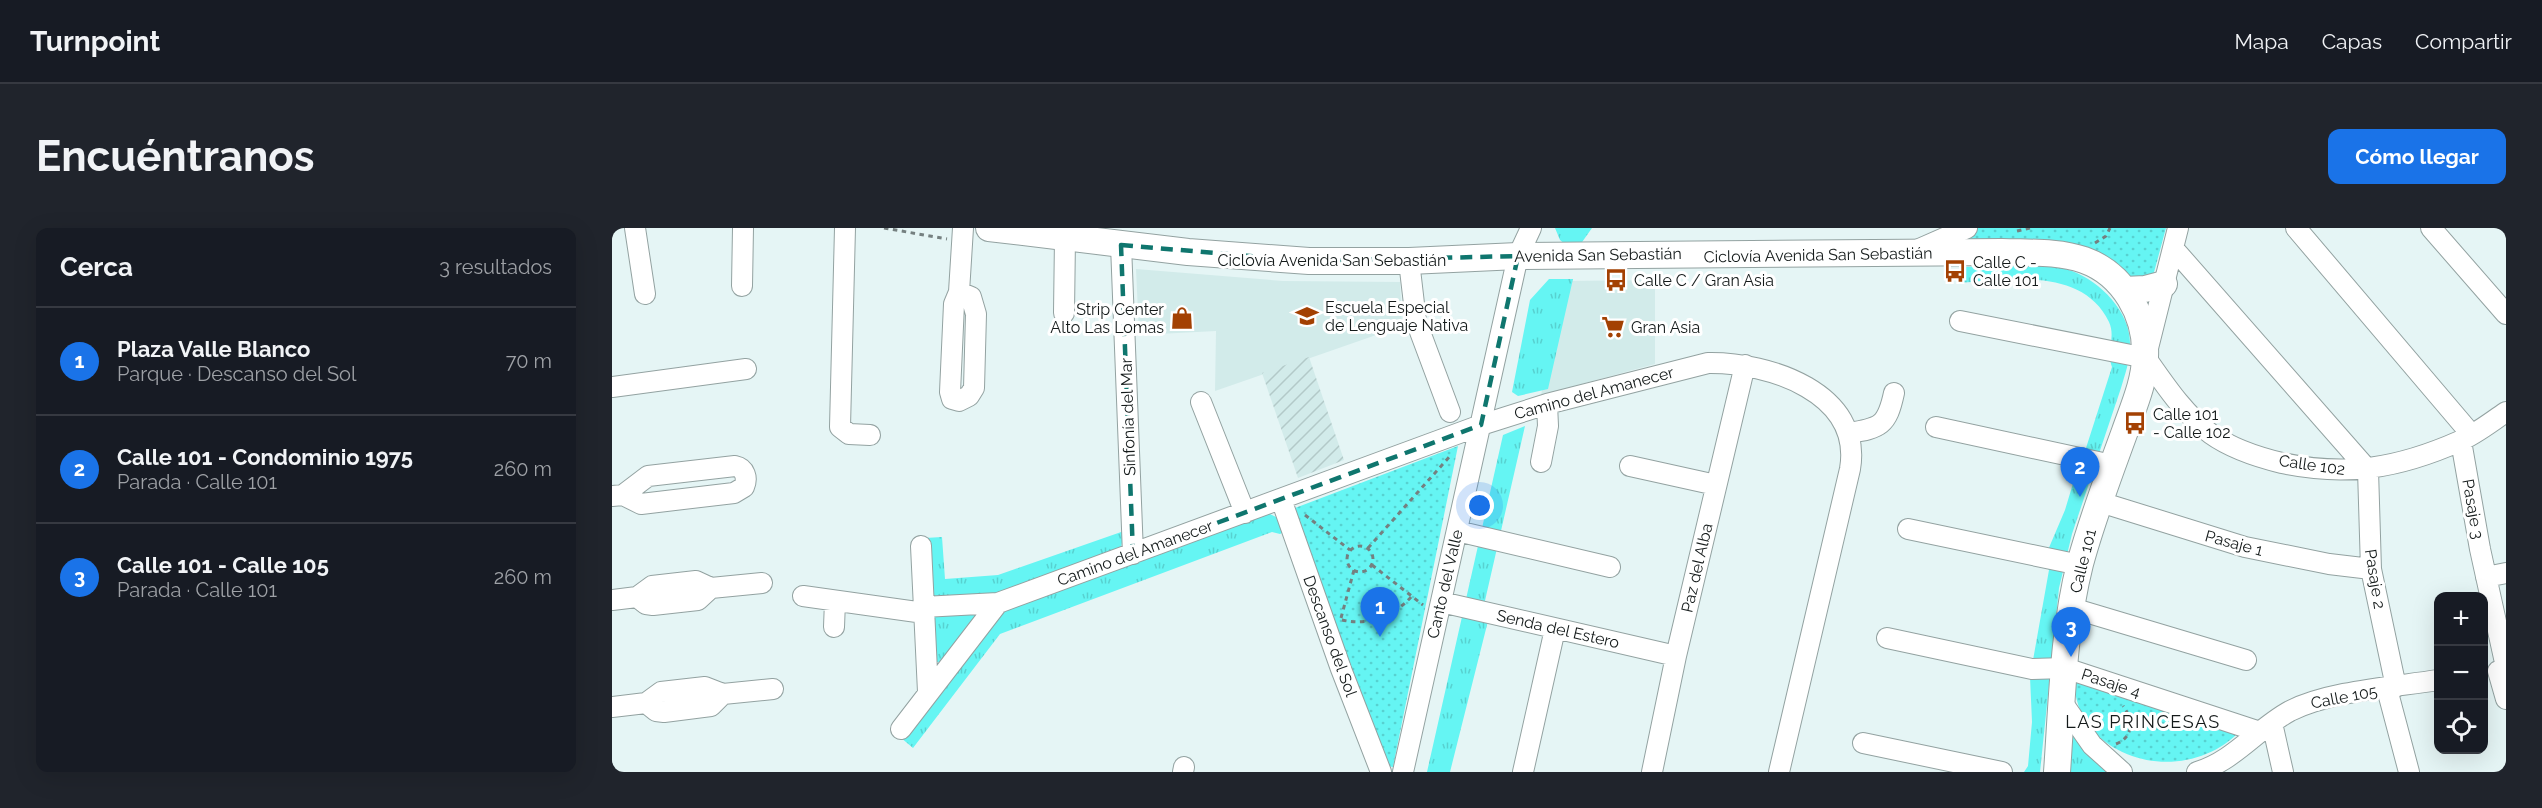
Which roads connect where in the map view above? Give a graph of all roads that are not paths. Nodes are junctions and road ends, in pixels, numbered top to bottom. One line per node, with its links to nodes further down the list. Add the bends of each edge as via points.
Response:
1 (635, 228): 21 (street)
2 (743, 228): 18 (street)
3 (845, 228): 37 (street, via 840,427 849,435)
4 (989, 228): 11 (main road, Avenida San Sebastián)
5 (1531, 228): 15 (street, Canto del Valle)
6 (1967, 228): 14 (street)
7 (2178, 228): 13 (street)
8 (2296, 228): 38 (street)
9 (2432, 228): 23 (street)
10 (962, 235): 20 (street)
11 (1077, 235): 12 (main road, Avenida San Sebastián); 22 (street)
12 (1121, 245): 16 (main road, Avenida San Sebastián, via 1279,260); 51 (street, Sinfonía del Mar)
13 (2173, 248): 17 (street); 42 (street)
14 (1913, 252): 15 (main road, Avenida San Sebastián); 19 (main road, Avenida San Sebastián, via 2049,254 2076,258 2103,270)
15 (1518, 256): 16 (main road, Avenida San Sebastián); 34 (street, Canto del Valle)
16 (1409, 261): 32 (street, via 1416,321)
17 (2164, 284): 19 (main road, via 2145,290); 25 (street)
18 (742, 286)
19 (2125, 290): 25 (main road, Avenida San Sebastián, via 2140,322)
20 (959, 291)
21 (645, 294)
22 (1064, 314)
23 (2506, 314)
24 (1960, 321): 25 (street)
25 (2146, 358): 40 (main road, Calle 101); 42 (street, Calle 102, via 2183,408 2224,442 2297,466)
26 (1745, 364): 31 (street, Camino del Amanecer, via 1687,367); 36 (street, Camino del Amanecer, via 1786,377 1812,391 1836,412); 43 (street, Paz del Alba)
27 (746, 369): 28 (street)
28 (612, 387)
29 (1894, 393): 36 (street, via 1882,424)
30 (1202, 402): 47 (street)
31 (1547, 404): 34 (street, Camino del Amanecer); 39 (street, via 1548,426)
32 (1450, 412)
33 (2506, 412): 38 (street, Calle 102)
34 (1480, 425): 46 (street, Camino del Amanecer); 49 (street, Canto del Valle)
35 (1936, 427): 40 (street)
36 (1849, 433): 86 (street, via 1850,470)
37 (870, 435)
38 (2466, 438): 42 (street, Calle 102); 56 (street, Pasaje 3)
39 (1541, 462)
40 (2112, 465): 45 (main road, Calle 101)
41 (1630, 466): 43 (street)
42 (2368, 470): 54 (street, Pasaje 2)
43 (1716, 485): 68 (street, Paz del Alba)
44 (617, 496): 44 (street, via 641,504 734,493 744,487 746,476 735,466 648,476)
45 (2100, 502): 52 (main road, Calle 101); 54 (street, Pasaje 1, via 2244,547)
46 (1283, 505): 47 (street, Camino del Amanecer); 82 (street, Descanso del Sol)
47 (1245, 513): 51 (street, Camino del Amanecer)
48 (1908, 529): 52 (street)
49 (1457, 531): 53 (street); 63 (street, Canto del Valle)
50 (921, 546): 64 (street)
51 (1133, 554): 61 (street, Camino del Amanecer)
52 (2080, 566): 62 (main road, Calle 101)
53 (1610, 567)
54 (2372, 569): 73 (street, Pasaje 2)
55 (2506, 573): 56 (street)
56 (2486, 577): 71 (street, Pasaje 3)
57 (762, 583): 59 (street, via 711,588 696,580 652,586 637,597)
58 (803, 596): 60 (street, Camino del Amanecer)
59 (612, 600)
60 (835, 601): 64 (street, Camino del Amanecer); 65 (street)
61 (998, 603): 64 (street, Camino del Amanecer); 75 (street)
62 (2072, 608): 69 (street); 70 (main road, Calle 101)
63 (1439, 609): 66 (street, Senda del Estero); 83 (street, Canto del Valle)
64 (923, 610): 75 (street)
65 (834, 627)
66 (1555, 628): 68 (street, Senda del Estero); 84 (street)
67 (1887, 638): 70 (street, Pasaje 4, via 2032,669)
68 (1676, 656): 85 (street, Paz del Alba)
69 (2246, 660)
70 (2065, 668): 77 (main road, Calle 101); 79 (street, Pasaje 4)
71 (2499, 670): 76 (street, Pasaje 3)
72 (2434, 681): 73 (street, Calle 105)
73 (2392, 688): 79 (street, Calle 105, via 2316,701); 92 (street, Pasaje 2)
74 (774, 689): 78 (street, via 723,694 707,707 664,712 646,703)
75 (928, 692): 80 (street)
76 (2506, 699)
77 (2062, 702): 88 (main road, Calle 101); 89 (street, via 2092,745)
78 (612, 707)
79 (2266, 727): 90 (street, Calle 105, via 2223,760); 91 (street)
80 (901, 729)
81 (1863, 743): 87 (street)
82 (1381, 772)
83 (1403, 772)
84 (1522, 772)
85 (1652, 772)
86 (1779, 772)
87 (2002, 772)
88 (2057, 772)
89 (2122, 772)
90 (2197, 772)
91 (2283, 772)
92 (2409, 772)

